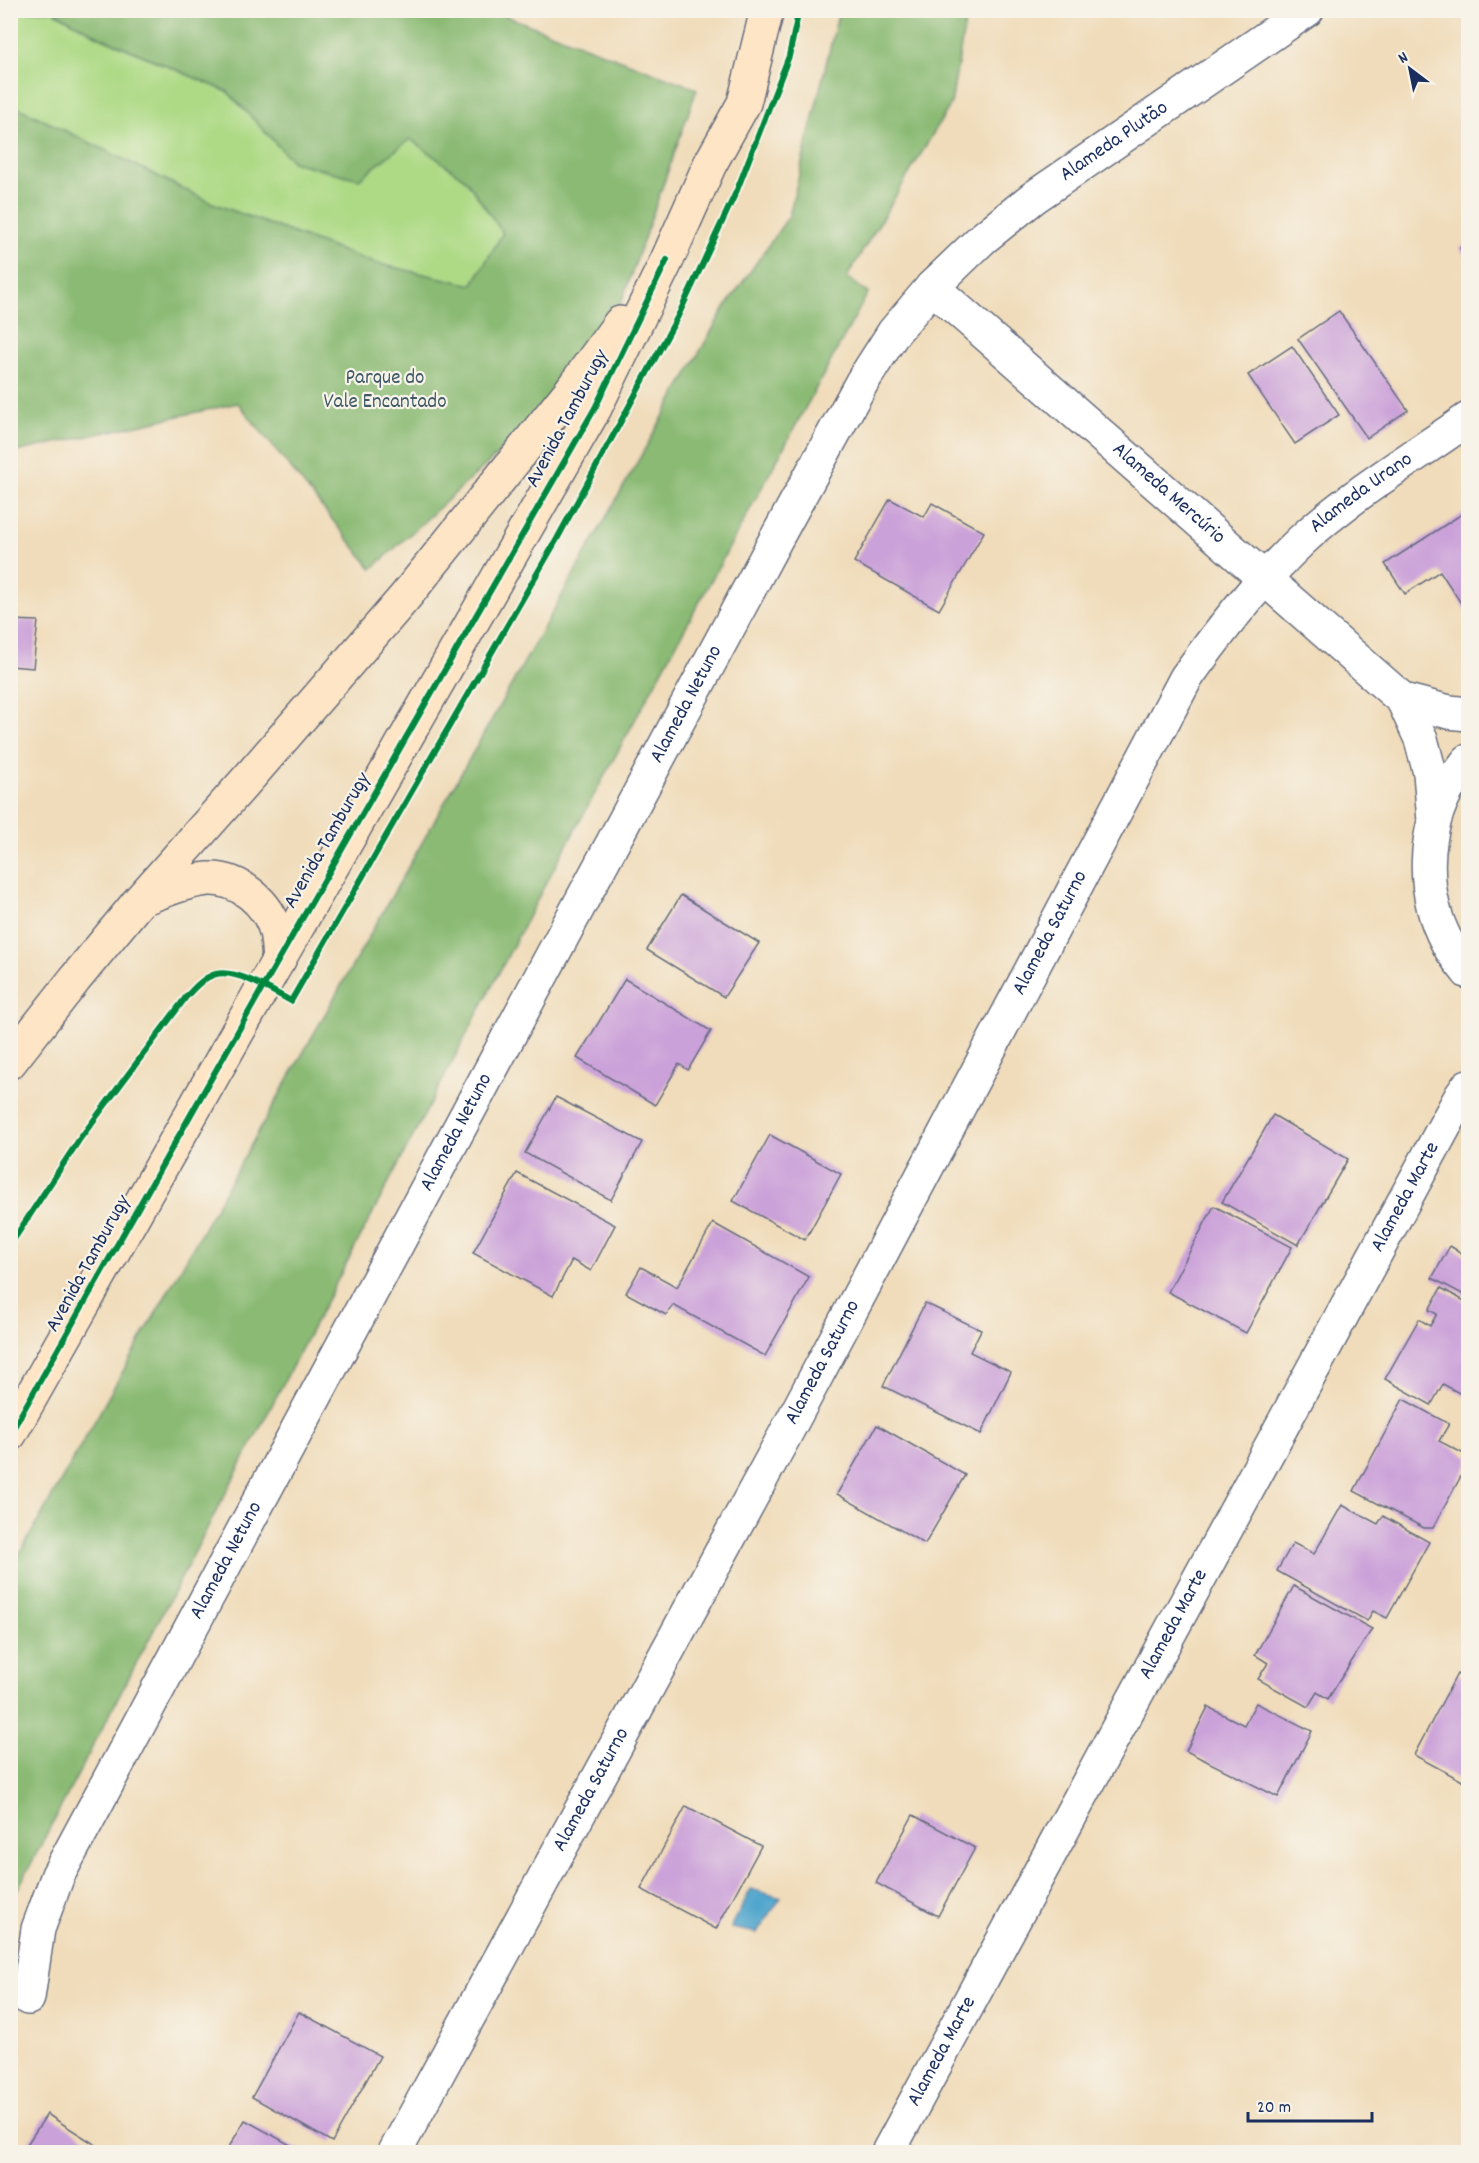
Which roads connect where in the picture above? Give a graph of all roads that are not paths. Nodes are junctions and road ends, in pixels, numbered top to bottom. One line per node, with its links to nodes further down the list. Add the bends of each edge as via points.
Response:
1 (767, 10): 3 (main road, Avenida Tamburugy, via 744,104 710,164)
2 (1307, 10): 4 (street, Alameda Plutão, via 1033,198)
3 (667, 260): 11 (main road, Avenida Tamburugy, via 572,389 405,597); 12 (main road, Avenida Tamburugy, via 595,408)
4 (932, 287): 6 (street, Alameda Mercúrio); 17 (street, Alameda Netuno, via 894,332 862,382 58,1875 38,1929)
5 (1468, 419): 6 (street, Alameda Urano, via 1349,503 1302,541)
6 (1265, 581): 7 (street, Alameda Mercúrio); 18 (street, Alameda Saturno, via 1186,678 785,1435)
7 (1403, 700): 8 (street, Alameda Mercúrio); 10 (street, Alameda Mercúrio, via 1421,739 1430,773)
8 (1468, 714)
9 (1468, 761): 10 (street, via 1451,783)
10 (1434, 821): 13 (street, via 1427,862 1432,904 1447,943)
11 (140, 900): 12 (main road, via 181,884 210,879 233,883 253,895 267,911 276,932); 14 (main road, Avenida Tamburugy)
12 (279, 960): 16 (main road, Avenida Tamburugy)
13 (1468, 972)
14 (10, 1062)
15 (1466, 1084): 19 (street, Alameda Marte)
16 (10, 1434)
17 (28, 1998)
18 (395, 2152)
19 (888, 2152)

